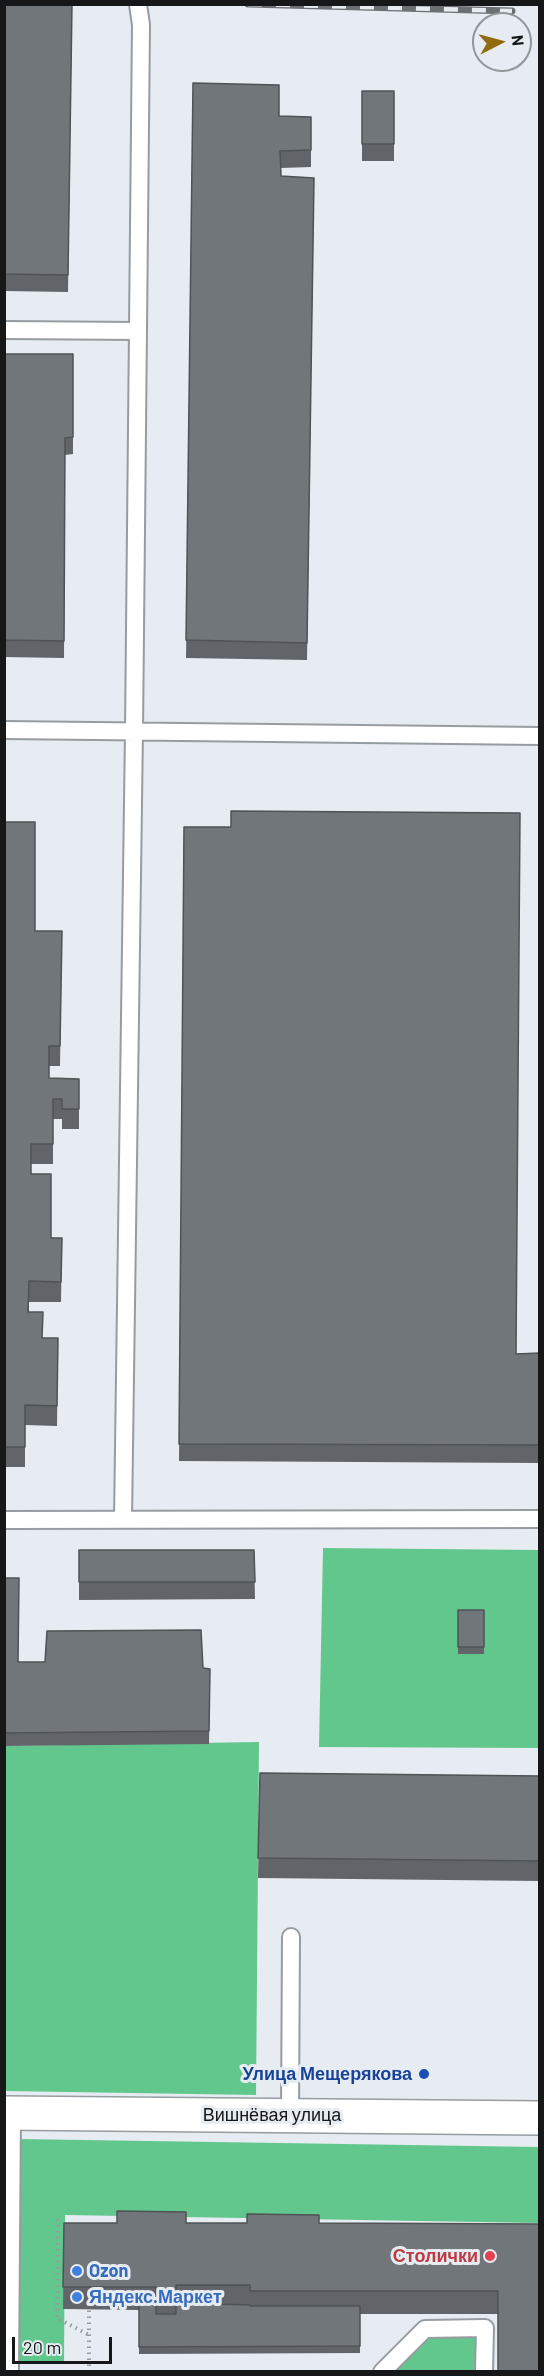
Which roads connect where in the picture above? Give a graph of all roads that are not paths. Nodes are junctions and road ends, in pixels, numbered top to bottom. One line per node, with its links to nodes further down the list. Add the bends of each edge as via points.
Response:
1 (138, 4): 3 (lane)
2 (4, 330): 3 (lane)
3 (138, 331): 5 (lane)
4 (4, 730): 5 (lane)
5 (134, 731): 6 (lane); 7 (lane)
6 (540, 736)
7 (123, 1519): 8 (lane); 9 (lane)
8 (540, 1519)
9 (4, 1520)
10 (291, 1937): 12 (lane)
11 (8, 2113): 12 (street, Вишнёвая улица); 14 (lane)
12 (290, 2115): 13 (street, Вишнёвая улица)
13 (540, 2118)
14 (8, 2348): 15 (lane)
15 (10, 2372)
16 (382, 2372): 17 (lane, via 425,2329 485,2328)
17 (484, 2372)

